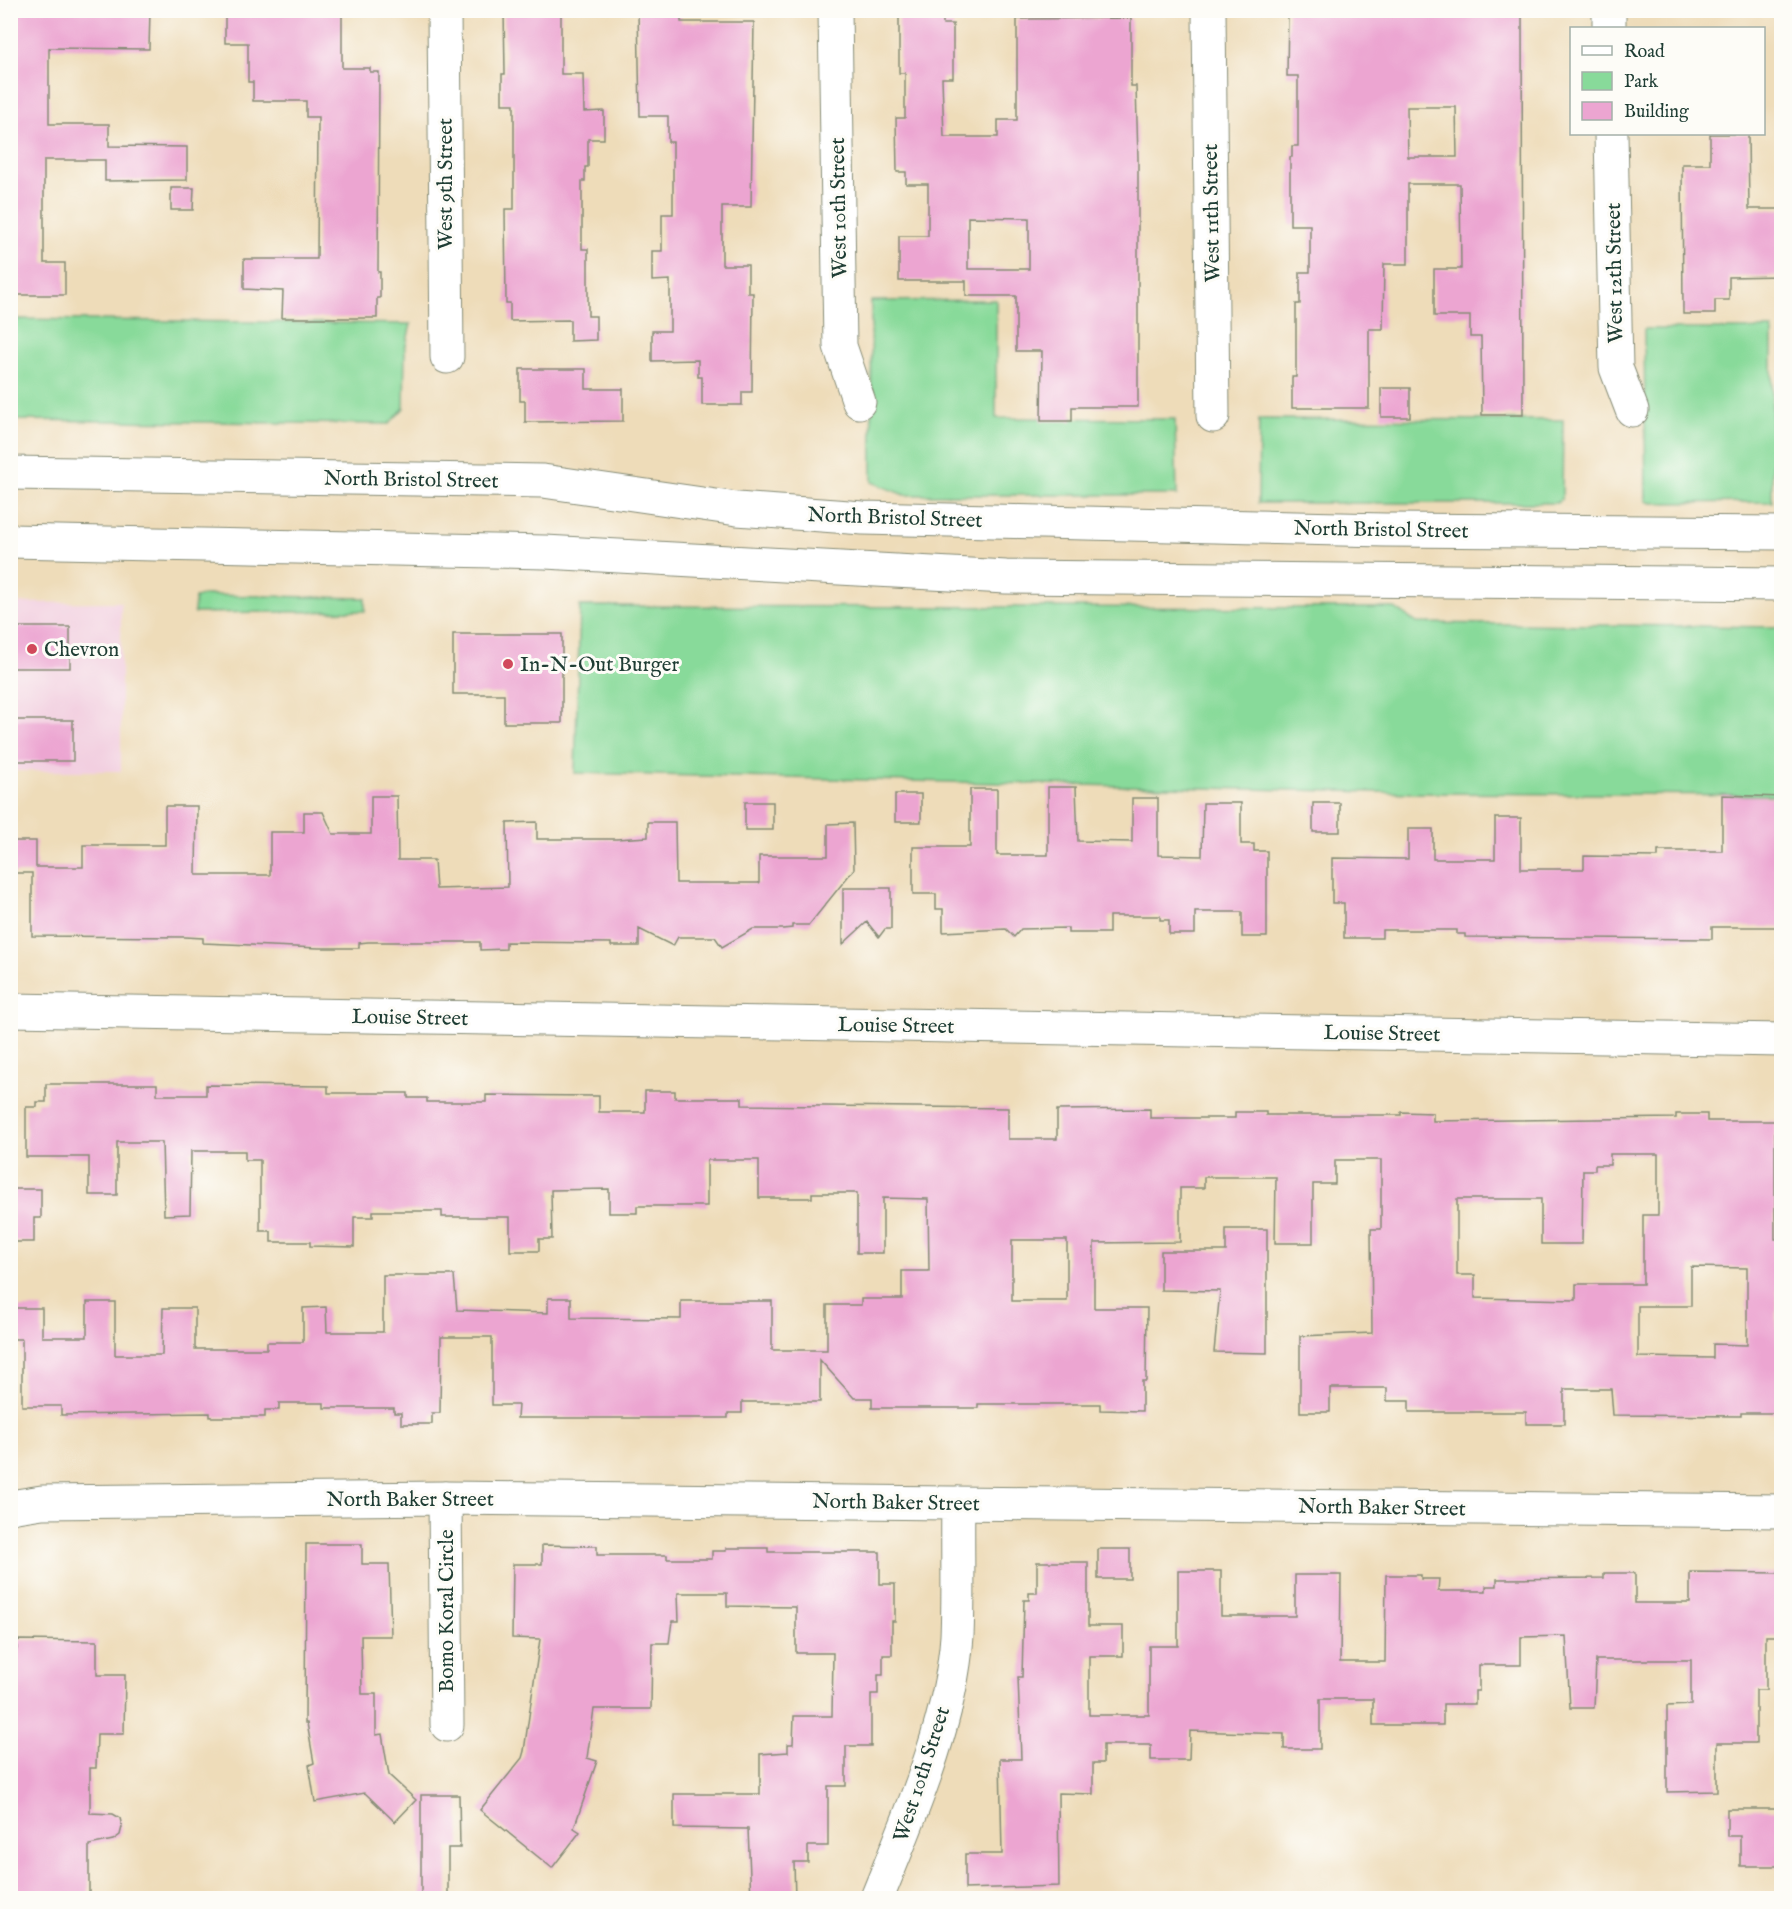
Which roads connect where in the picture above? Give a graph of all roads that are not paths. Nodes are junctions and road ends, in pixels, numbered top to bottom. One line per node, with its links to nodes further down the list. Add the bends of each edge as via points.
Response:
1 (444, 10): 7 (street, West 9th Street)
2 (835, 10): 8 (street, West 10th Street, via 840,346)
3 (1209, 10): 10 (street, West 11th Street)
4 (1609, 10): 5 (street)
5 (1609, 27)
6 (1611, 135): 9 (street, West 12th Street, via 1616,368)
7 (447, 357)
8 (859, 402)
9 (1632, 411)
10 (1213, 416)
11 (10, 473): 12 (street, North Bristol Street, via 543,481 737,509 863,518 1373,530)
12 (1782, 533)
13 (10, 541): 14 (street, via 545,552 1006,577)
14 (1782, 584)
15 (10, 1010): 16 (street, Louise Street)
16 (1782, 1040)
17 (445, 1498): 18 (street, North Baker Street); 19 (street, North Baker Street, via 42,1502); 21 (street, Bomo Koral Circle)
18 (958, 1503): 20 (street, North Baker Street); 22 (street, West 10th Street, via 957,1638 941,1724)
19 (10, 1507)
20 (1782, 1511)
21 (447, 1725)
22 (877, 1899)

